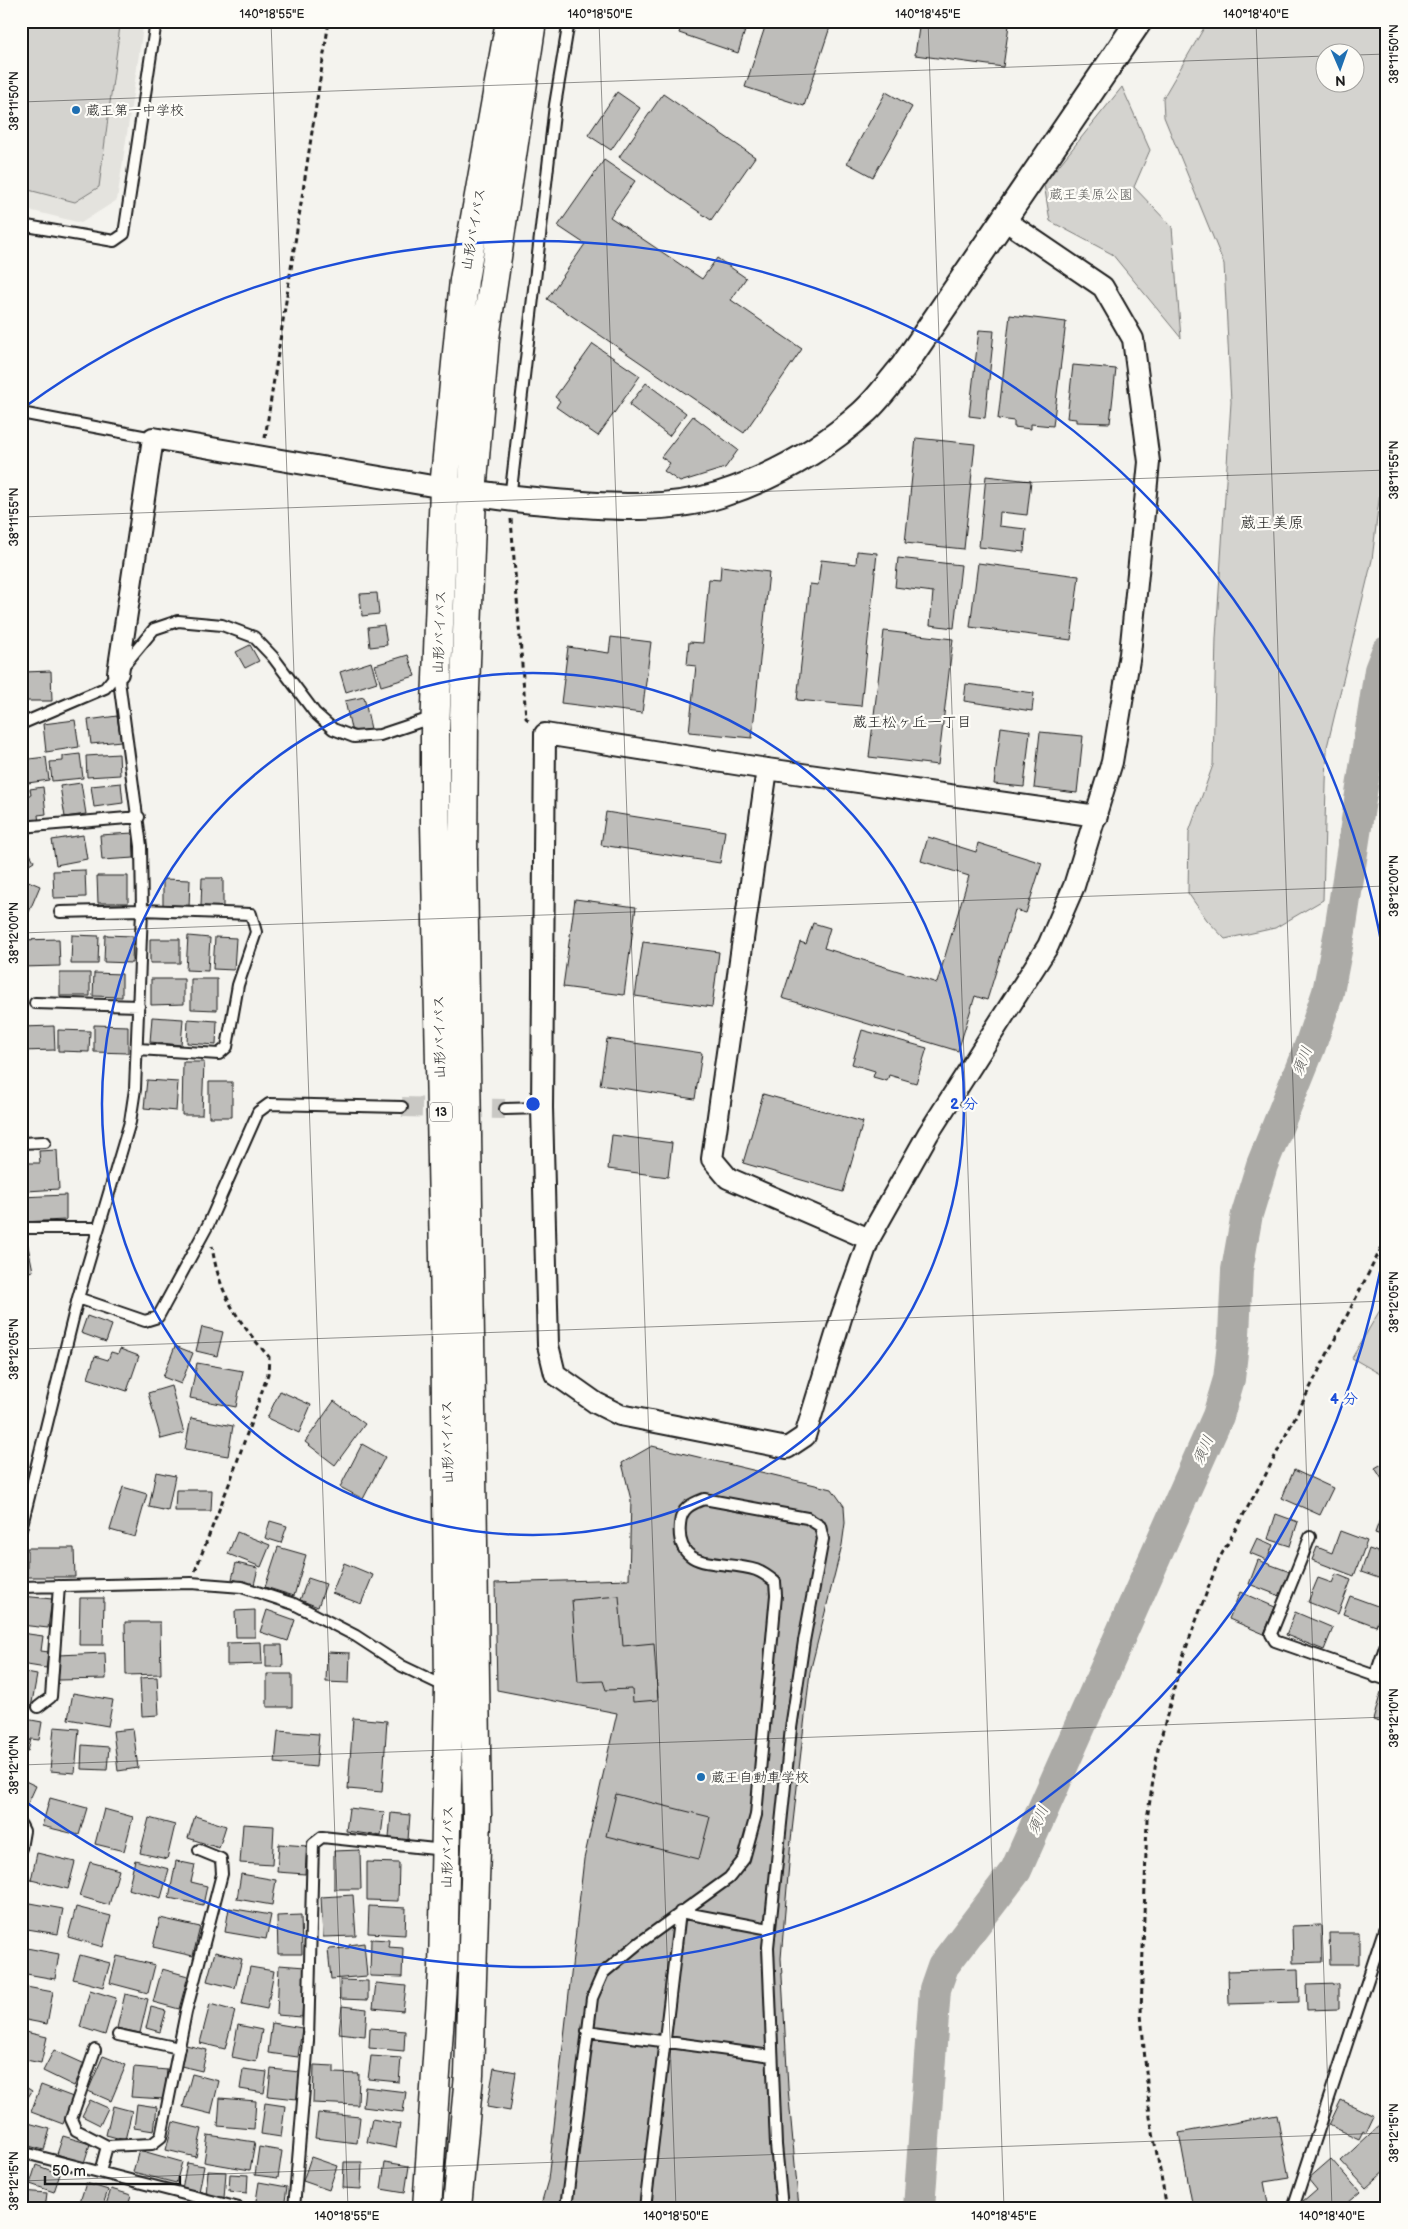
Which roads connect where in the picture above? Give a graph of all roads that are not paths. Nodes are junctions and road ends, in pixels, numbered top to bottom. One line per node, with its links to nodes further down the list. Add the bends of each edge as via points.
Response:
1 (156, 21): 7 (lane, via 124,234 114,240)
2 (510, 21): 10 (highway, 山形バイパス / 13, via 464,280)
3 (532, 21): 11 (highway, 山形バイパス / 13, via 485,338)
4 (570, 21): 12 (lane, via 555,104)
5 (1139, 21): 6 (street)
6 (1002, 219): 12 (street, via 902,367 865,412 824,445 773,474 718,496 670,505 615,508); 17 (street, via 1104,288 1133,339 1148,462 1130,654 1112,762)
7 (21, 224)
8 (21, 413): 9 (lane)
9 (153, 438): 10 (street); 13 (street)
10 (444, 488): 11 (street); 14 (highway, 山形バイパス / 13)
11 (472, 493): 12 (street); 63 (highway, 山形バイパス / 13, via 464,718 463,862 477,1816 469,2075)
12 (510, 499)
13 (118, 673): 14 (lane, via 154,629 178,621 222,625 254,637 273,657 314,713 333,729 354,737 380,735); 15 (lane, via 105,688); 18 (lane)
14 (435, 717): 41 (highway, 山形バイパス / 13)
15 (21, 724)
16 (767, 769): 17 (street); 26 (street, via 545,734); 32 (street, via 712,1159 728,1178)
17 (1097, 816): 32 (street, via 1074,886 1048,946 928,1134)
18 (139, 817): 19 (lane); 20 (lane)
19 (21, 827)
20 (142, 910): 21 (lane); 23 (lane); 24 (lane, via 251,914 256,932 238,985 227,1047 219,1054)
21 (60, 912)
22 (35, 1003): 23 (lane)
23 (139, 1006): 24 (lane)
24 (138, 1049): 31 (lane, via 130,1122)
25 (402, 1107): 33 (lane, via 269,1104 258,1112 209,1223 158,1318 145,1321)
26 (542, 1108): 27 (lane); 32 (street, via 548,1345 554,1374 620,1415 787,1448 805,1436 842,1314)
27 (505, 1109)
28 (45, 1142): 29 (lane)
29 (21, 1143)
30 (21, 1228): 31 (lane)
31 (98, 1228): 33 (lane)
32 (869, 1239)
33 (78, 1298): 34 (lane)
34 (21, 1529)
35 (1310, 1536): 39 (lane, via 1271,1634 1275,1641)
36 (59, 1586): 37 (lane); 41 (lane, via 191,1583 242,1587 294,1604 356,1636 402,1666); 42 (lane, via 51,1697)
37 (21, 1587)
38 (1387, 1641): 39 (lane)
39 (1375, 1677): 40 (lane)
40 (1387, 1680)
41 (449, 1688): 46 (highway, 山形バイパス / 13)
42 (38, 1707)
43 (21, 1825): 44 (lane, via 24,1831)
44 (21, 1848)
45 (199, 1850): 53 (lane, via 221,1859 222,1874 186,2012)
46 (447, 1850): 61 (lane, via 322,1838 313,1844 308,2041); 62 (highway, 山形バイパス / 13, via 437,2082)
47 (680, 1912): 49 (lane); 49 (lane, via 728,1878 744,1859 756,1816 776,1595 775,1582 754,1569 695,1559 684,1551 679,1537 680,1517 688,1505 704,1499 807,1518 820,1526 824,1540 791,1728); 50 (lane, via 603,1973 592,1998); 52 (lane)
48 (1387, 1921): 68 (lane)
49 (770, 1929): 55 (lane)
50 (587, 2031): 52 (lane); 59 (lane)
51 (118, 2035): 53 (lane)
52 (665, 2042): 55 (lane); 66 (lane)
53 (180, 2048): 56 (lane, via 161,2137 152,2144)
54 (95, 2050): 56 (lane, via 71,2119 76,2130)
55 (772, 2056): 67 (lane)
56 (107, 2146): 58 (lane)
57 (21, 2152): 58 (lane)
58 (100, 2172): 60 (lane)
59 (568, 2194): 64 (lane); 65 (lane)
60 (240, 2208)
61 (294, 2208)
62 (427, 2208)
63 (457, 2208)
64 (558, 2208)
65 (566, 2208)
66 (645, 2208)
67 (782, 2208)
68 (1293, 2208)

